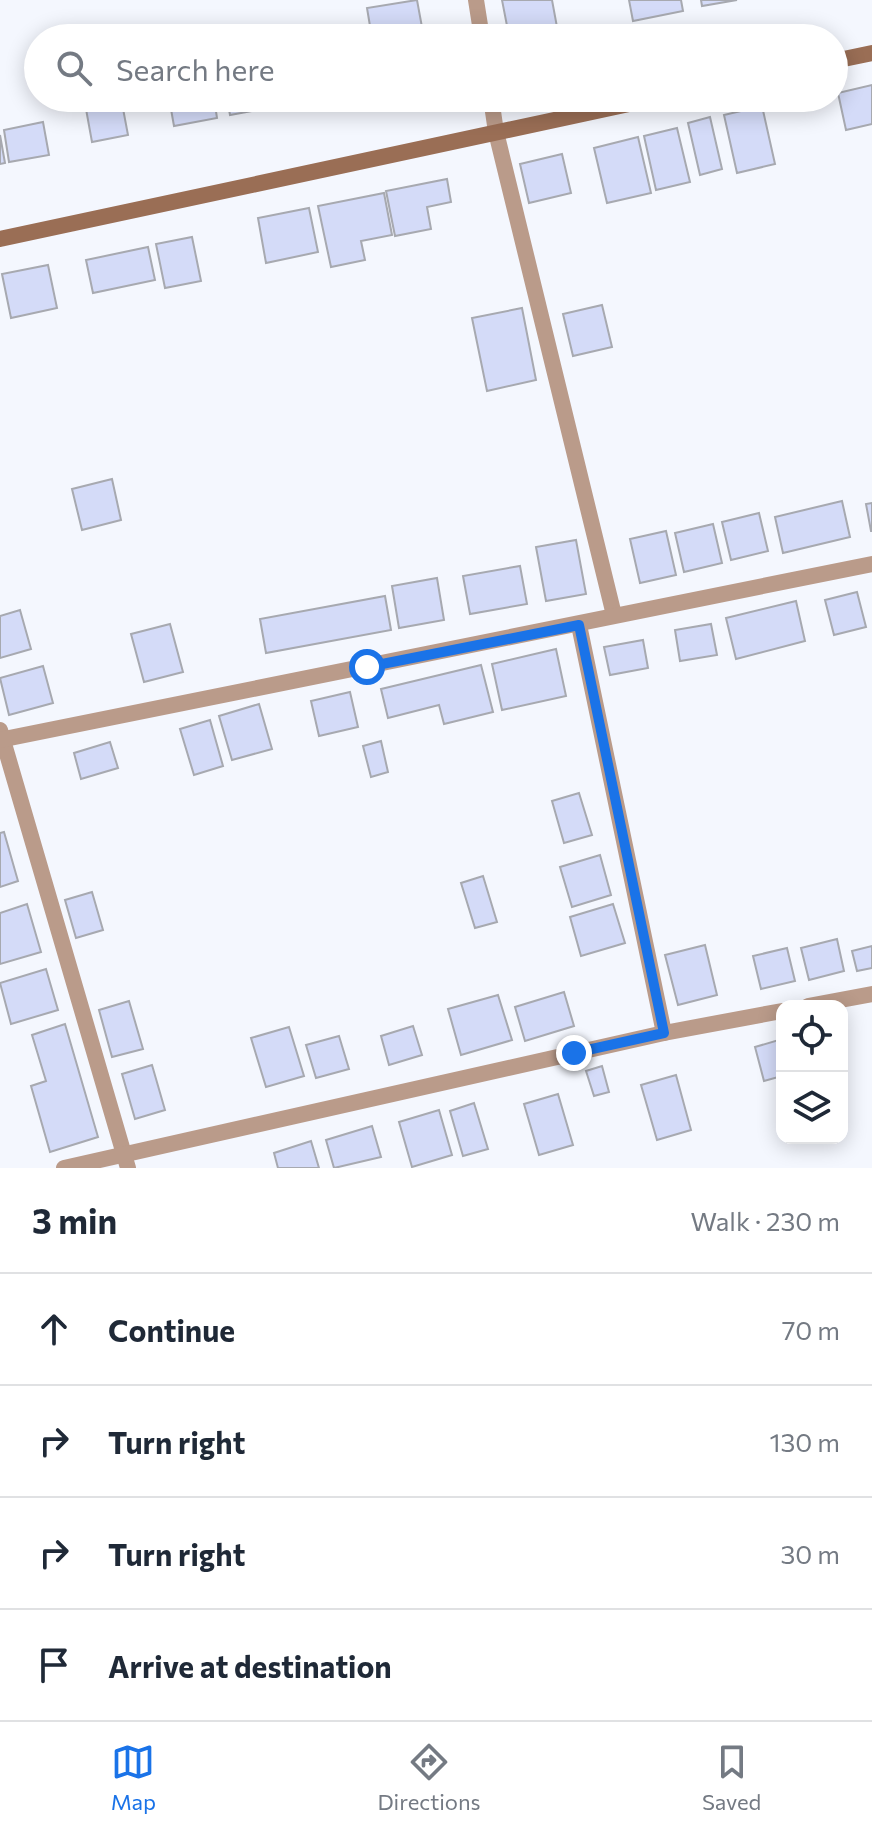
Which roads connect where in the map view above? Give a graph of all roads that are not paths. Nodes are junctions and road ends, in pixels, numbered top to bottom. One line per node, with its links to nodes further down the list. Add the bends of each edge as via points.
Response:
1 (476, 0): 2 (street)
2 (480, 24)
3 (872, 53): 4 (main road)
4 (848, 58)
5 (493, 112): 7 (street)
6 (591, 112): 7 (main road)
7 (496, 132): 8 (main road); 10 (street)
8 (0, 239)
9 (872, 564): 10 (street)
10 (614, 615): 11 (street)
11 (579, 625): 12 (street); 16 (street)
12 (1, 736): 17 (street)
13 (872, 994): 14 (street)
14 (840, 1000)
15 (776, 1012): 16 (street)
16 (664, 1033): 17 (street)
17 (126, 1161): 18 (street)
18 (64, 1168)

